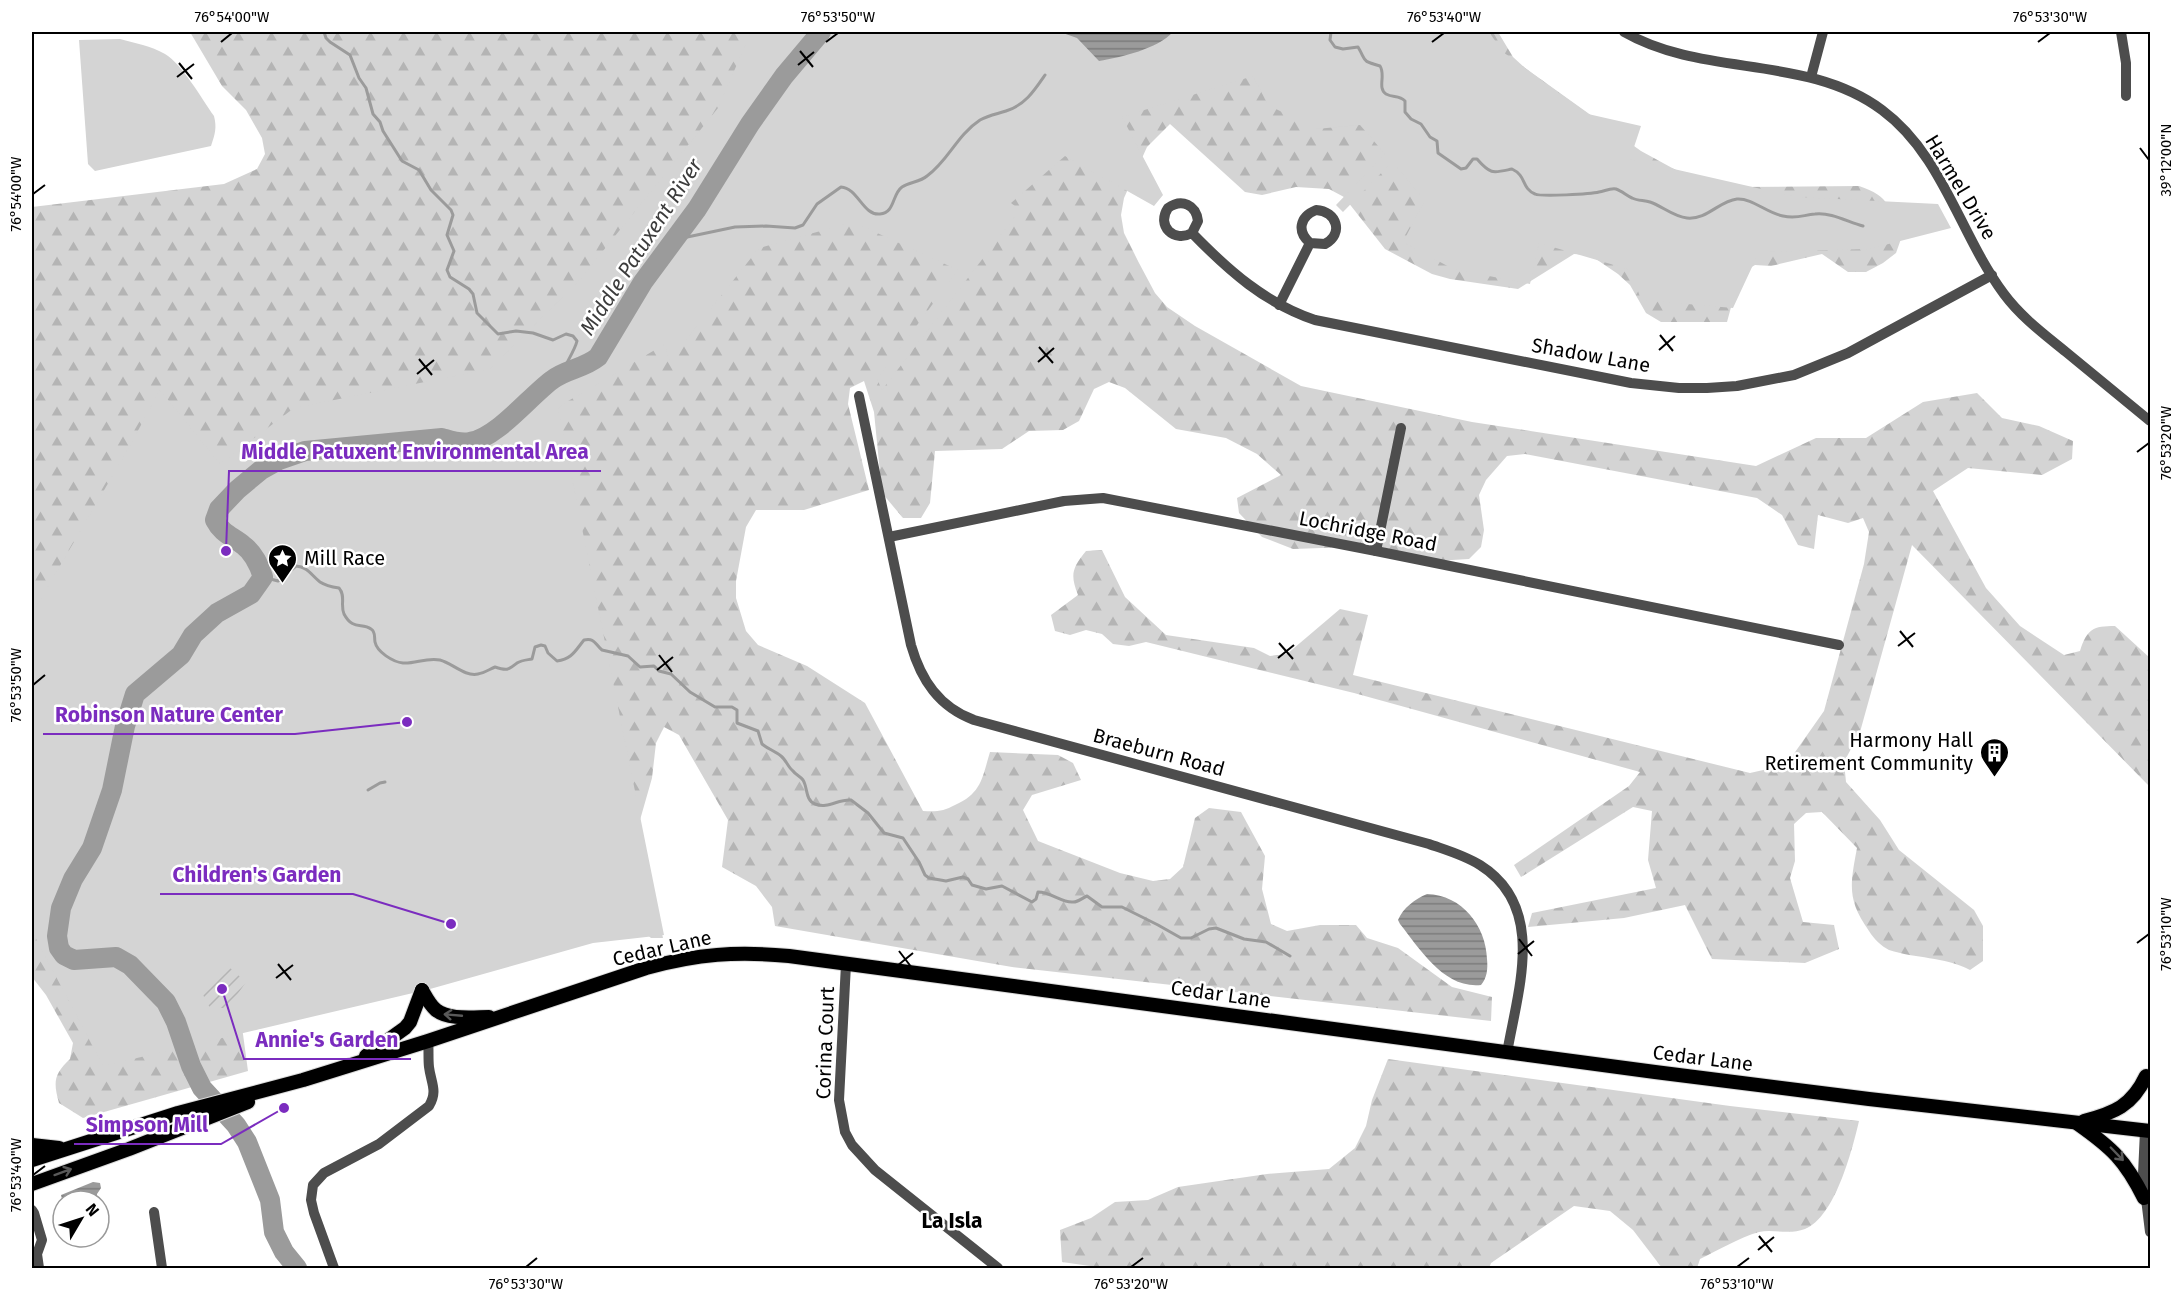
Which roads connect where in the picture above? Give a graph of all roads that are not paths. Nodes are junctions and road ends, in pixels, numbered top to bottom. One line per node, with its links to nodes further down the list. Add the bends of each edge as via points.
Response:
1 (1624, 32): 4 (street, Harmel Drive, via 1698,60)
2 (1823, 32): 4 (street)
3 (2121, 32): 5 (street)
4 (1810, 77): 8 (street, Harmel Drive, via 1868,100 1905,131 1931,166)
5 (2126, 96)
6 (1192, 233): 9 (street, Shadow Lane, via 1242,281)
7 (1311, 243): 9 (street)
8 (1992, 275): 9 (street, Shadow Lane, via 1823,364 1794,375 1707,388 1631,383 1334,325); 11 (street, Harmel Drive, via 2033,325)
9 (1279, 305)
10 (859, 396): 13 (street, Braeburn Road)
11 (2151, 421)
12 (1401, 428): 14 (street)
13 (889, 537): 14 (street, Lochridge Road, via 1064,501 1103,498); 19 (street, Braeburn Road, via 920,671 932,691 963,716 1429,844 1469,858 1491,872 1514,900 1524,939)
14 (1376, 551): 15 (street, Lochridge Road)
15 (1839, 645)
16 (846, 964): 17 (main road, Cedar Lane, via 756,953 704,955 646,968); 19 (main road, Cedar Lane); 37 (street, Corina Court, via 839,1100 845,1132 875,1170)
17 (497, 1018): 18 (main road, Cedar Lane); 20 (main road, one-way to 20, via 441,1014 422,990 405,1028)
18 (428, 1041): 20 (main road, Cedar Lane); 36 (street, via 435,1089 429,1106 379,1143 324,1173 313,1185 314,1213)
19 (1507, 1053): 23 (main road, Cedar Lane)
20 (354, 1064): 22 (main road, Cedar Lane)
21 (2146, 1076): 23 (main road, via 2140,1089 2119,1109)
22 (303, 1080): 26 (main road, Cedar Lane, via 178,1113); 28 (main road, Cedar Lane, one-way to 22)
23 (2076, 1123): 24 (main road, Cedar Lane); 29 (main road, one-way to 29, via 2121,1158)
24 (2148, 1131): 29 (street, via 2143,1174)
25 (32, 1145): 26 (main road)
26 (67, 1149): 27 (main road, Cedar Lane)
27 (32, 1160)
28 (32, 1184)
29 (2145, 1198): 32 (street)
30 (32, 1210): 33 (street, via 42,1240)
31 (154, 1212): 35 (street)
32 (2151, 1232)
33 (34, 1251): 34 (street)
34 (39, 1269)
35 (162, 1269)
36 (334, 1269)
37 (998, 1269)

